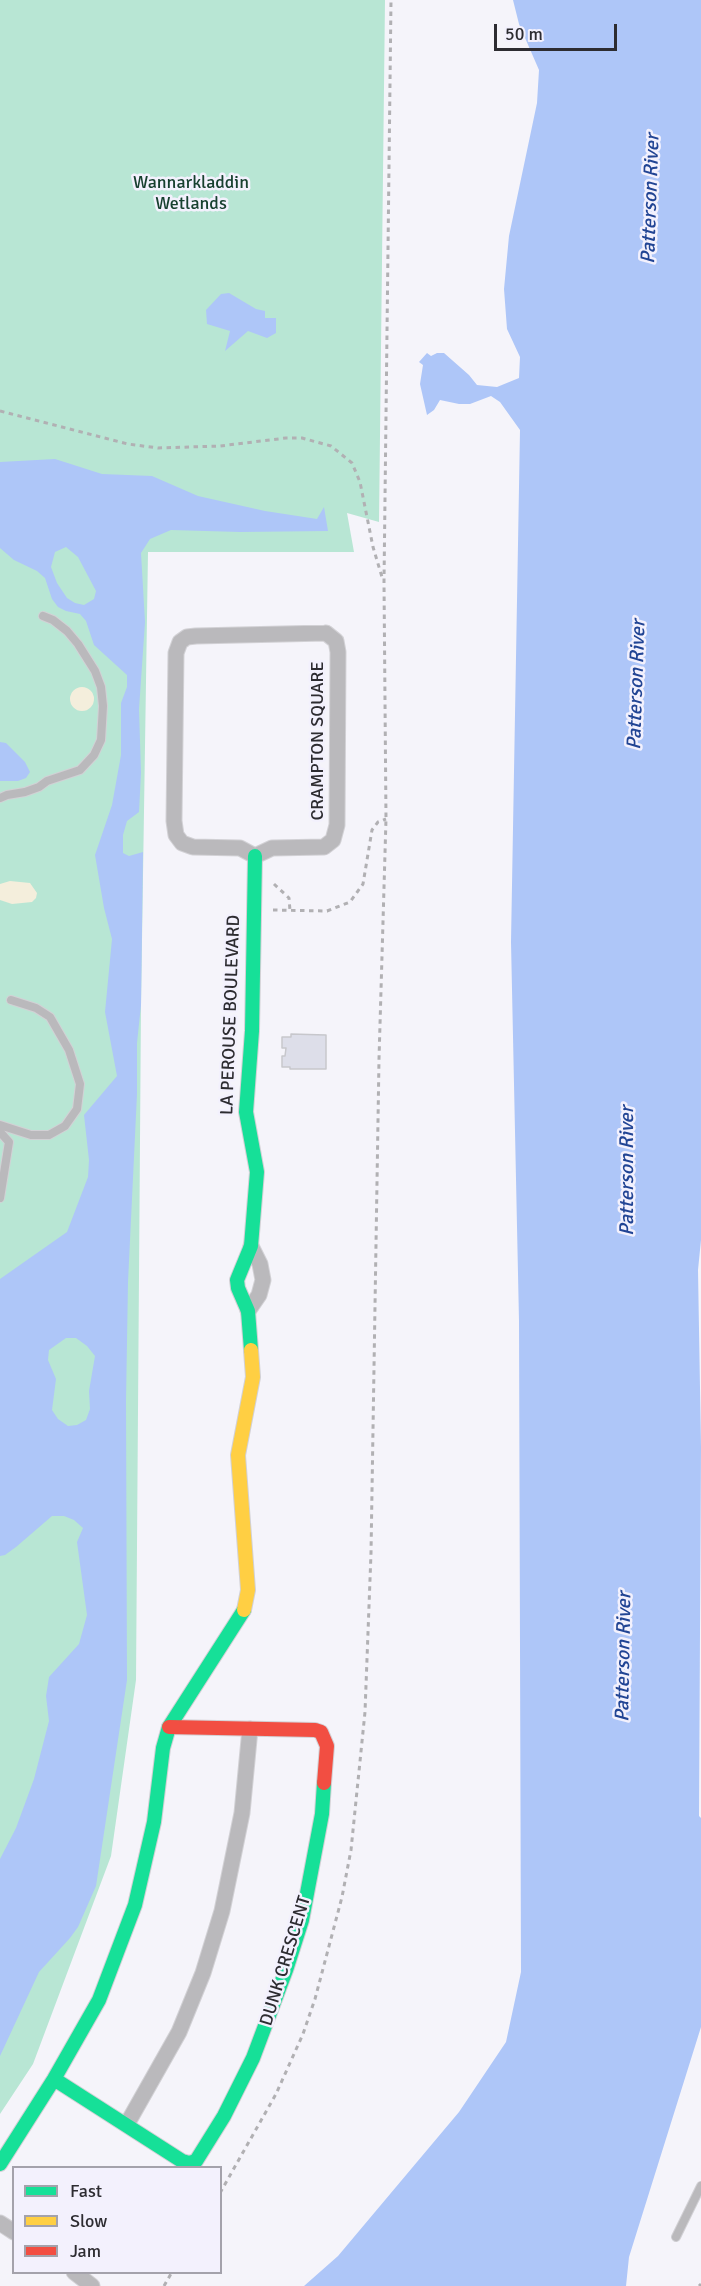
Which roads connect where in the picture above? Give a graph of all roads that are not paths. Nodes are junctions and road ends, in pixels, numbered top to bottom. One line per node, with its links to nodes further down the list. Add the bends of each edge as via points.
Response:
1 (44, 616): 2 (lane, via 67,631 95,671 103,706 101,741 94,756 80,770)
2 (0, 798)
3 (255, 856): 3 (street, CRAMPTON SQUARE, via 234,847 186,845 176,835 177,648 184,638 192,636 326,633 336,641 338,652 336,833 324,847 272,848); 8 (street, LA PEROUSE BOULEVARD, via 252,1031 246,1106 257,1169)
4 (11, 1000): 5 (lane, via 50,1017 69,1050 80,1084 77,1109 65,1126 49,1135 31,1135)
5 (0, 1125)
6 (0, 1132): 7 (lane, via 9,1142)
7 (0, 1198)
8 (251, 1246): 9 (street, LA PEROUSE BOULEVARD, via 237,1280); 9 (street, LA PEROUSE BOULEVARD, via 263,1280 260,1295)
9 (248, 1311): 10 (street, LA PEROUSE BOULEVARD, via 253,1377 238,1455 248,1590 245,1609)
10 (169, 1727): 11 (street, DUNK CRESCENT); 12 (street, LA PEROUSE BOULEVARD, via 154,1822 135,1905 99,2000)
11 (250, 1729): 13 (street, via 242,1813 222,1911 178,2032); 13 (street, DUNK CRESCENT, via 315,1730 325,1738 322,1814 302,1920 253,2058 201,2157 189,2163 182,2160)
12 (54, 2079): 13 (street, DUNK CRESCENT); 14 (street, LA PEROUSE BOULEVARD)
13 (127, 2124)
14 (0, 2164)
15 (701, 2186): 16 (lane)
16 (676, 2237)
17 (77, 2274): 18 (street)
18 (92, 2286)

